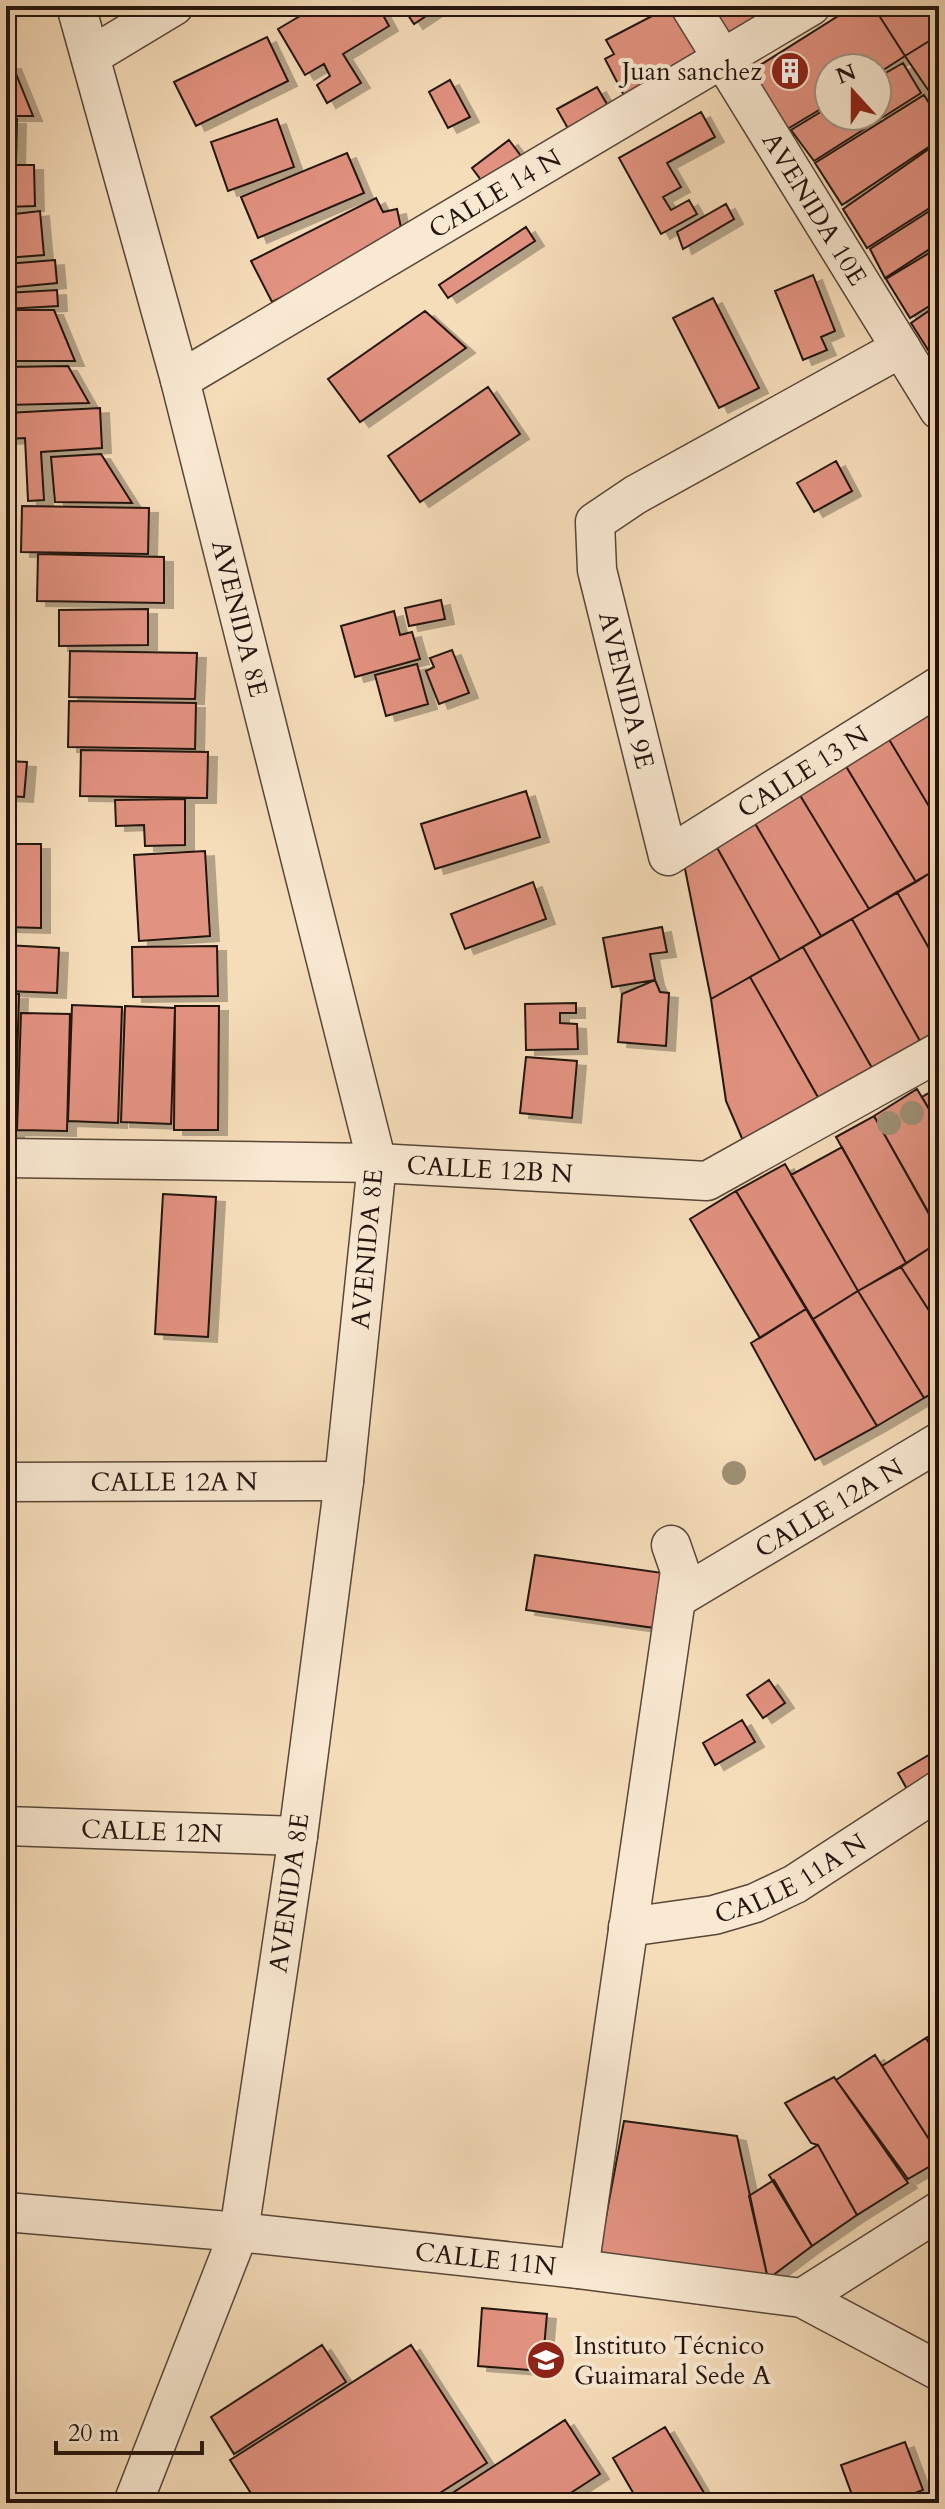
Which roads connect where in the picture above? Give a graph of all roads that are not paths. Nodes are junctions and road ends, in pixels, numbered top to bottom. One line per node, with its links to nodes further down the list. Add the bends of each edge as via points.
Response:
1 (76, 6): 5 (street, AVENIDA 8E)
2 (174, 6): 5 (street)
3 (690, 6): 6 (street, AVENIDA 10E)
4 (811, 6): 6 (street, CALLE 14 N)
5 (91, 56): 8 (street, AVENIDA 8E)
6 (723, 59): 7 (street, AVENIDA 10E); 8 (street, CALLE 14 N)
7 (901, 348): 9 (street, AVENIDA 10E); 11 (street, AVENIDA 9E, via 595,522 597,570)
8 (180, 380): 14 (street, AVENIDA 8E)
9 (939, 410)
10 (939, 686): 11 (street, CALLE 13 N)
11 (668, 856)
12 (939, 1052): 14 (street, CALLE 12B N, via 707,1181)
13 (6, 1158): 14 (street, CALLE 12B N)
14 (377, 1163): 16 (street, AVENIDA 8E)
15 (939, 1442): 19 (street, CALLE 12A N)
16 (344, 1481): 17 (street, CALLE 12A N); 22 (street, AVENIDA 8E)
17 (6, 1482)
18 (671, 1545): 19 (street, via 680,1571)
19 (676, 1599): 23 (street)
20 (939, 1790): 23 (street, CALLE 11A N, via 795,1884 755,1903 714,1915)
21 (6, 1826): 22 (street, CALLE 12N)
22 (298, 1836): 26 (street, AVENIDA 8E)
23 (628, 1927): 27 (street)
24 (939, 2211): 28 (street)
25 (6, 2212): 26 (street, CALLE 11N)
26 (239, 2232): 27 (street, CALLE 11N); 30 (street, AVENIDA 8E)
27 (579, 2269): 28 (street, CALLE 11N)
28 (802, 2298): 29 (street)
29 (939, 2371)
30 (133, 2503)

